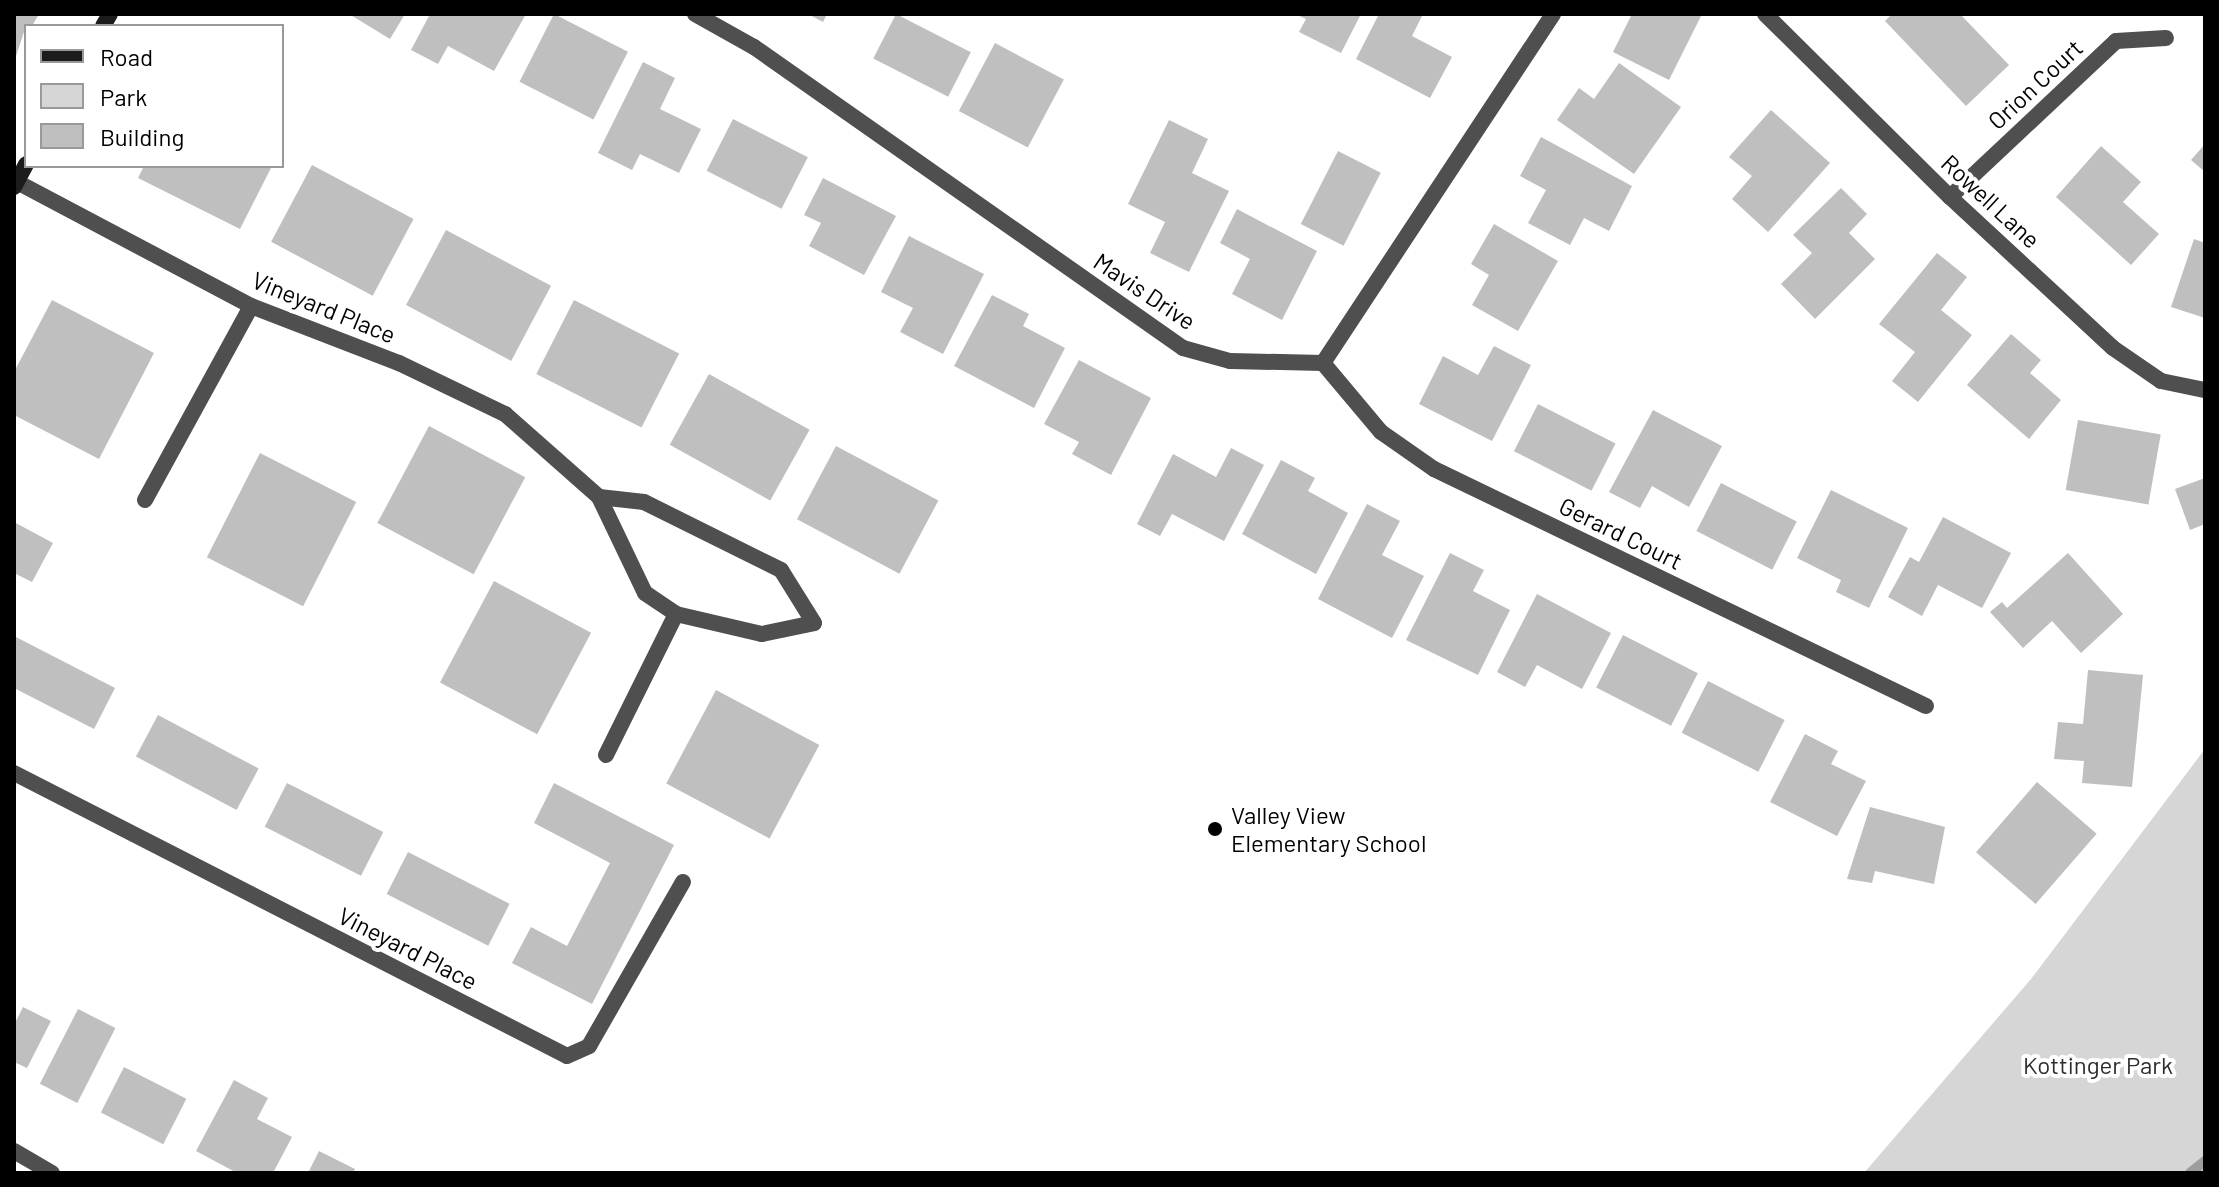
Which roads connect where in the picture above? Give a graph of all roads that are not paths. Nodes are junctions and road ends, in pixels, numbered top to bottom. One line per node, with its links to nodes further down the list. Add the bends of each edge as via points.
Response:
1 (695, 14): 8 (street, Mavis Drive, via 754,47 1183,348 1230,361)
2 (1765, 14): 6 (street, Rowell Lane)
3 (1546, 16): 8 (street)
4 (2166, 38): 6 (street, Orion Court, via 2116,41)
5 (15, 185): 7 (street, Vineyard Place)
6 (1950, 197): 9 (street, Rowell Lane, via 2113,348 2161,381)
7 (251, 306): 10 (street, Vineyard Place, via 399,363 505,414); 11 (street)
8 (1323, 363): 13 (street, Gerard Court, via 1381,432 1434,469)
9 (2205, 390)
10 (599, 497): 12 (street, Vineyard Place, via 645,593); 12 (street, Vineyard Place, via 644,502 781,570 814,623 762,634)
11 (145, 500)
12 (676, 614): 14 (street)
13 (1926, 706)
14 (606, 755)
15 (14, 773): 16 (street, Vineyard Place, via 567,1056 589,1046)
16 (683, 882)
17 (14, 1151): 18 (street)
18 (52, 1173)

